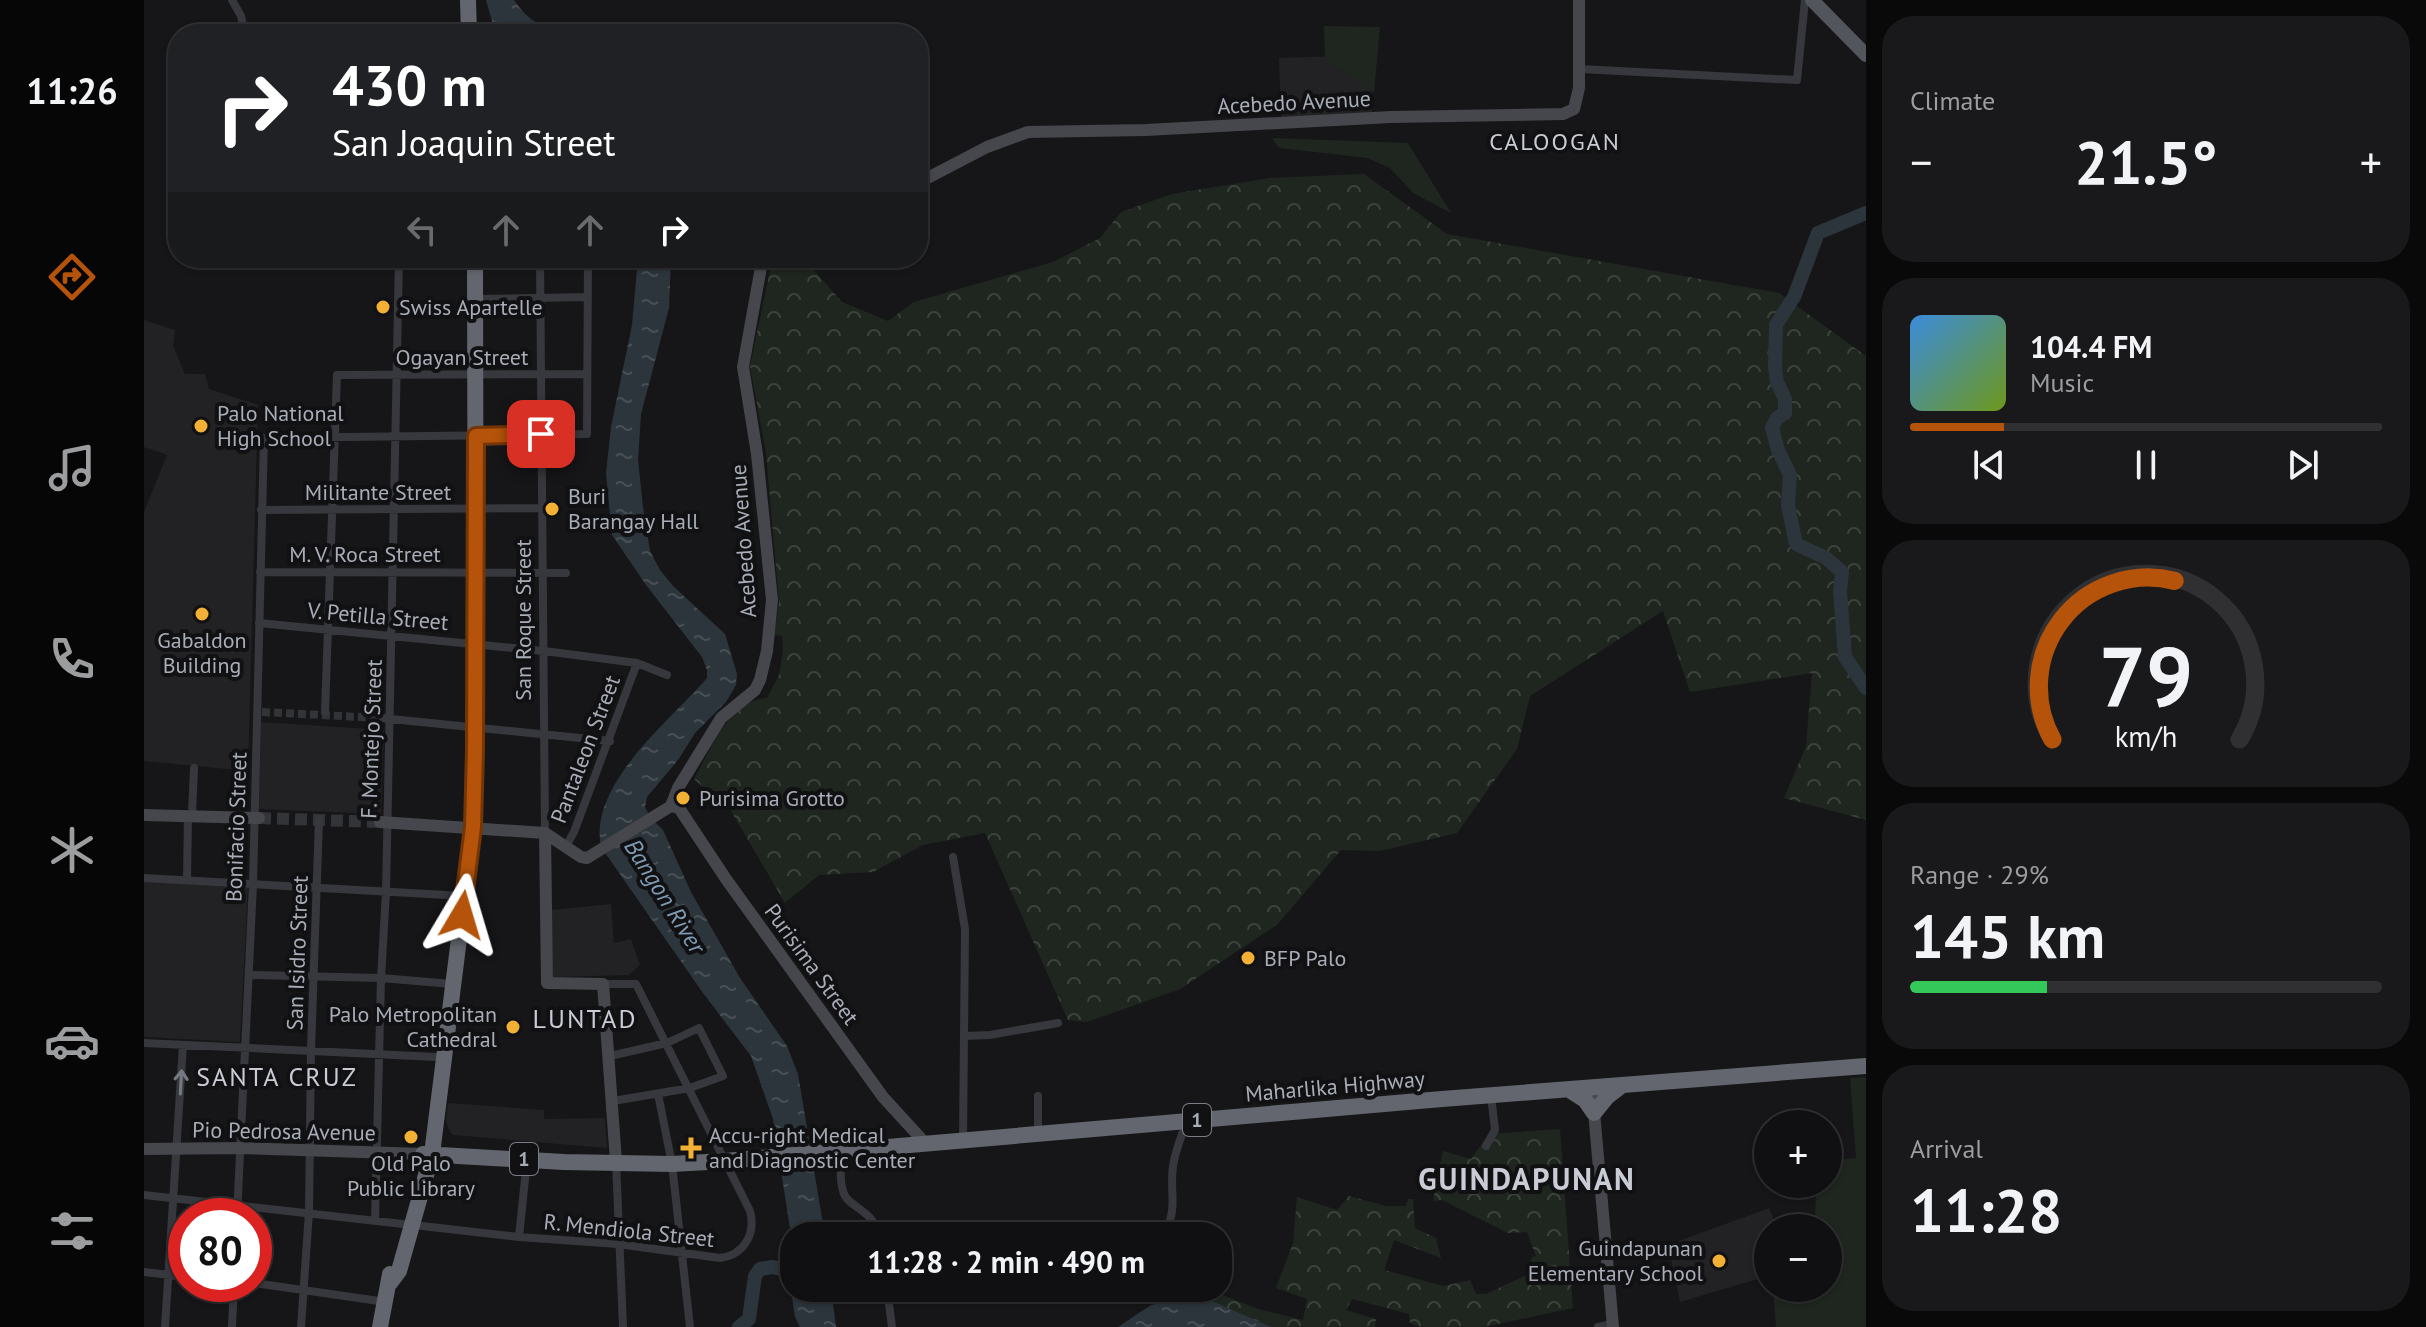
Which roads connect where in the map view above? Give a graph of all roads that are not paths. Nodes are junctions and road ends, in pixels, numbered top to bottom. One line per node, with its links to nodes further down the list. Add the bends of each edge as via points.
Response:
1 (232, 0): 6 (street)
2 (468, 0): 7 (highway)
3 (1579, 0): 9 (street, Acebedo Avenue)
4 (1805, 0): 9 (street, via 1797,80)
5 (1812, 0): 8 (main road)
6 (243, 24)
7 (469, 24)
8 (1866, 55)
9 (1580, 69): 10 (street, Acebedo Avenue, via 1574,109 1563,114 1028,132)
10 (928, 178)
11 (399, 268): 21 (street, F. Montejo Street)
12 (475, 268): 18 (highway)
13 (540, 268): 17 (street, San Roque Street)
14 (588, 268): 16 (street)
15 (761, 268): 51 (street, Acebedo Avenue, via 743,367 772,600 767,651 755,690 721,718)
16 (587, 297): 17 (street); 20 (street)
17 (541, 298): 18 (street); 22 (street, San Roque Street)
18 (474, 299): 19 (highway)
19 (473, 374): 21 (street, Ogayan Street); 22 (street, Ogayan Street); 25 (highway)
20 (586, 374): 22 (street, Ogayan Street); 23 (street, via 587,434)
21 (397, 375): 24 (street, Ogayan Street, via 337,375); 26 (street, F. Montejo Street)
22 (540, 375): 23 (street, San Roque Street)
23 (541, 434): 25 (street); 27 (street, San Roque Street)
24 (334, 436): 26 (street); 29 (street, Bonifacio Street, via 264,438); 30 (street)
25 (476, 436): 26 (street); 28 (highway)
26 (396, 437): 31 (street, F. Montejo Street)
27 (542, 508): 28 (street, Militante Street); 36 (street, San Roque Street)
28 (476, 509): 31 (street, Militante Street); 33 (highway)
29 (261, 510): 30 (street, Militante Street); 34 (street, Bonifacio Street)
30 (332, 510): 31 (street, Militante Street); 35 (street)
31 (396, 510): 32 (street, F. Montejo Street)
32 (393, 571): 33 (street, M. V. Roca Street); 35 (street, M. V. Roca Street); 40 (street, F. Montejo Street)
33 (476, 571): 36 (street, M. V. Roca Street); 41 (highway)
34 (260, 572): 35 (street, M. V. Roca Street); 38 (street, Bonifacio Street)
35 (331, 572): 39 (street)
36 (542, 573): 37 (street, M. V. Roca Street); 42 (street, San Roque Street)
37 (566, 573)
38 (259, 623): 39 (street, V. Petilla Street); 54 (street, Bonifacio Street)
39 (328, 630): 40 (street, V. Petilla Street); 45 (street)
40 (392, 634): 41 (street, V. Petilla Street); 46 (street, F. Montejo Street)
41 (475, 643): 42 (street, V. Petilla Street); 47 (highway)
42 (544, 651): 43 (street, V. Petilla Street); 48 (street, San Roque Street)
43 (637, 663): 44 (street, V. Petilla Street); 49 (street, Pantaleon Street)
44 (667, 675)
45 (325, 712)
46 (385, 719): 47 (street); 56 (street, F. Montejo Street)
47 (476, 727): 48 (street); 57 (highway)
48 (543, 733): 49 (street); 58 (street, San Roque Street)
49 (610, 741): 59 (street, Pantaleon Street)
50 (194, 768): 53 (street)
51 (671, 806): 59 (street, via 584,859); 95 (street, Purisima Street, via 679,808 883,1097)
52 (144, 815): 53 (street)
53 (190, 815): 54 (street); 62 (street)
54 (257, 818): 63 (street, Bonifacio Street)
55 (319, 820): 64 (street, San Isidro Street)
56 (383, 822): 57 (street); 65 (street, F. Montejo Street)
57 (473, 827): 58 (street); 66 (highway)
58 (545, 833): 59 (street); 71 (street, San Roque Street, via 547,983)
59 (566, 846)
60 (953, 857): 73 (street, via 965,929)
61 (144, 878): 62 (street)
62 (187, 880): 63 (street)
63 (253, 884): 64 (street); 67 (street, Bonifacio Street)
64 (317, 888): 65 (street); 68 (street, San Isidro Street)
65 (386, 892): 66 (street); 69 (street, F. Montejo Street)
66 (464, 896): 70 (highway)
67 (249, 975): 68 (street); 77 (street, Bonifacio Street)
68 (315, 976): 69 (street); 78 (street, San Isidro Street)
69 (381, 978): 70 (street); 79 (street, F. Montejo Street)
70 (452, 984): 81 (highway, via 444,1000); 101 (highway)
71 (603, 984): 75 (street, via 636,984); 80 (street)
72 (1058, 1023): 73 (street)
73 (964, 1036): 94 (street)
74 (144, 1043): 76 (street)
75 (667, 1043): 80 (street); 84 (street); 84 (street, via 699,1028 723,1076)
76 (183, 1045): 77 (street); 97 (street, one-way to 76)
77 (243, 1046): 78 (street); 98 (street, Bonifacio Street)
78 (311, 1050): 79 (street); 100 (street, San Isidro Street)
79 (380, 1053): 81 (street); 103 (street, F. Montejo Street)
80 (610, 1056): 90 (street)
81 (436, 1057): 101 (highway)
82 (1866, 1066): 83 (highway, Maharlika Highway / 1)
83 (1621, 1086): 85 (highway, Maharlika Highway / 1); 91 (highway)
84 (690, 1088): 87 (street); 106 (street)
85 (1592, 1089): 86 (highway, Maharlika Highway / 1); 91 (street)
86 (1571, 1091): 89 (highway, Maharlika Highway / 1); 91 (highway)
87 (658, 1094): 90 (street); 107 (street)
88 (1038, 1096): 93 (street)
89 (1491, 1096): 92 (highway, Maharlika Highway / 1); 96 (street, via 1495,1130)
90 (613, 1101): 105 (street)
91 (1594, 1113): 127 (street)
92 (1186, 1121): 93 (highway, Maharlika Highway / 1); 115 (street, via 1173,1168)
93 (1038, 1134): 94 (highway, Maharlika Highway / 1)
94 (963, 1141): 95 (highway, Maharlika Highway / 1)
95 (926, 1144): 102 (highway, Maharlika Highway / 1)
96 (1486, 1146)
97 (177, 1148): 98 (street, Pio Pedrosa Avenue); 99 (street, Pio Pedrosa Avenue); 109 (street)
98 (239, 1148): 100 (street, Pio Pedrosa Avenue); 110 (street, Bonifacio Street)
99 (144, 1149)
100 (309, 1149): 103 (street, Pio Pedrosa Avenue); 112 (street, San Isidro Street)
101 (428, 1149): 103 (street, Pio Pedrosa Avenue); 104 (highway, 1); 105 (highway, 1); 116 (highway)
102 (832, 1152): 106 (highway, Maharlika Highway / 1); 114 (street, via 847,1200)
103 (377, 1153): 113 (street, F. Montejo Street)
104 (527, 1160): 105 (highway, 1); 117 (street)
105 (616, 1161): 107 (highway, 1); 118 (street)
106 (725, 1161): 107 (highway, 1); 119 (street, R. Mendiola Street, via 750,1211 751,1234 731,1257)
107 (672, 1164): 119 (street)
108 (144, 1195): 109 (street, R. Mendiola Street)
109 (172, 1198)
110 (237, 1198)
111 (272, 1208): 112 (street, R. Mendiola Street)
112 (309, 1212): 113 (street, R. Mendiola Street); 123 (street, San Isidro Street)
113 (375, 1221): 116 (street, R. Mendiola Street)
114 (875, 1222)
115 (1170, 1222)
116 (408, 1224): 117 (street, R. Mendiola Street); 125 (highway, via 399,1271)
117 (519, 1237): 118 (street, R. Mendiola Street)
118 (618, 1244): 119 (street, R. Mendiola Street); 132 (street)
119 (682, 1254): 133 (street)
120 (144, 1272): 121 (street)
121 (168, 1275): 128 (street)
122 (272, 1285): 123 (street)
123 (303, 1288): 125 (street); 130 (street, San Isidro Street)
124 (233, 1302): 129 (street)
125 (386, 1302): 131 (highway)
126 (889, 1302): 134 (street)
127 (1613, 1326): 135 (street)
128 (165, 1327)
129 (232, 1327)
130 (301, 1327)
131 (380, 1327)
132 (623, 1327)
133 (690, 1327)
134 (892, 1327)
135 (1598, 1327)

